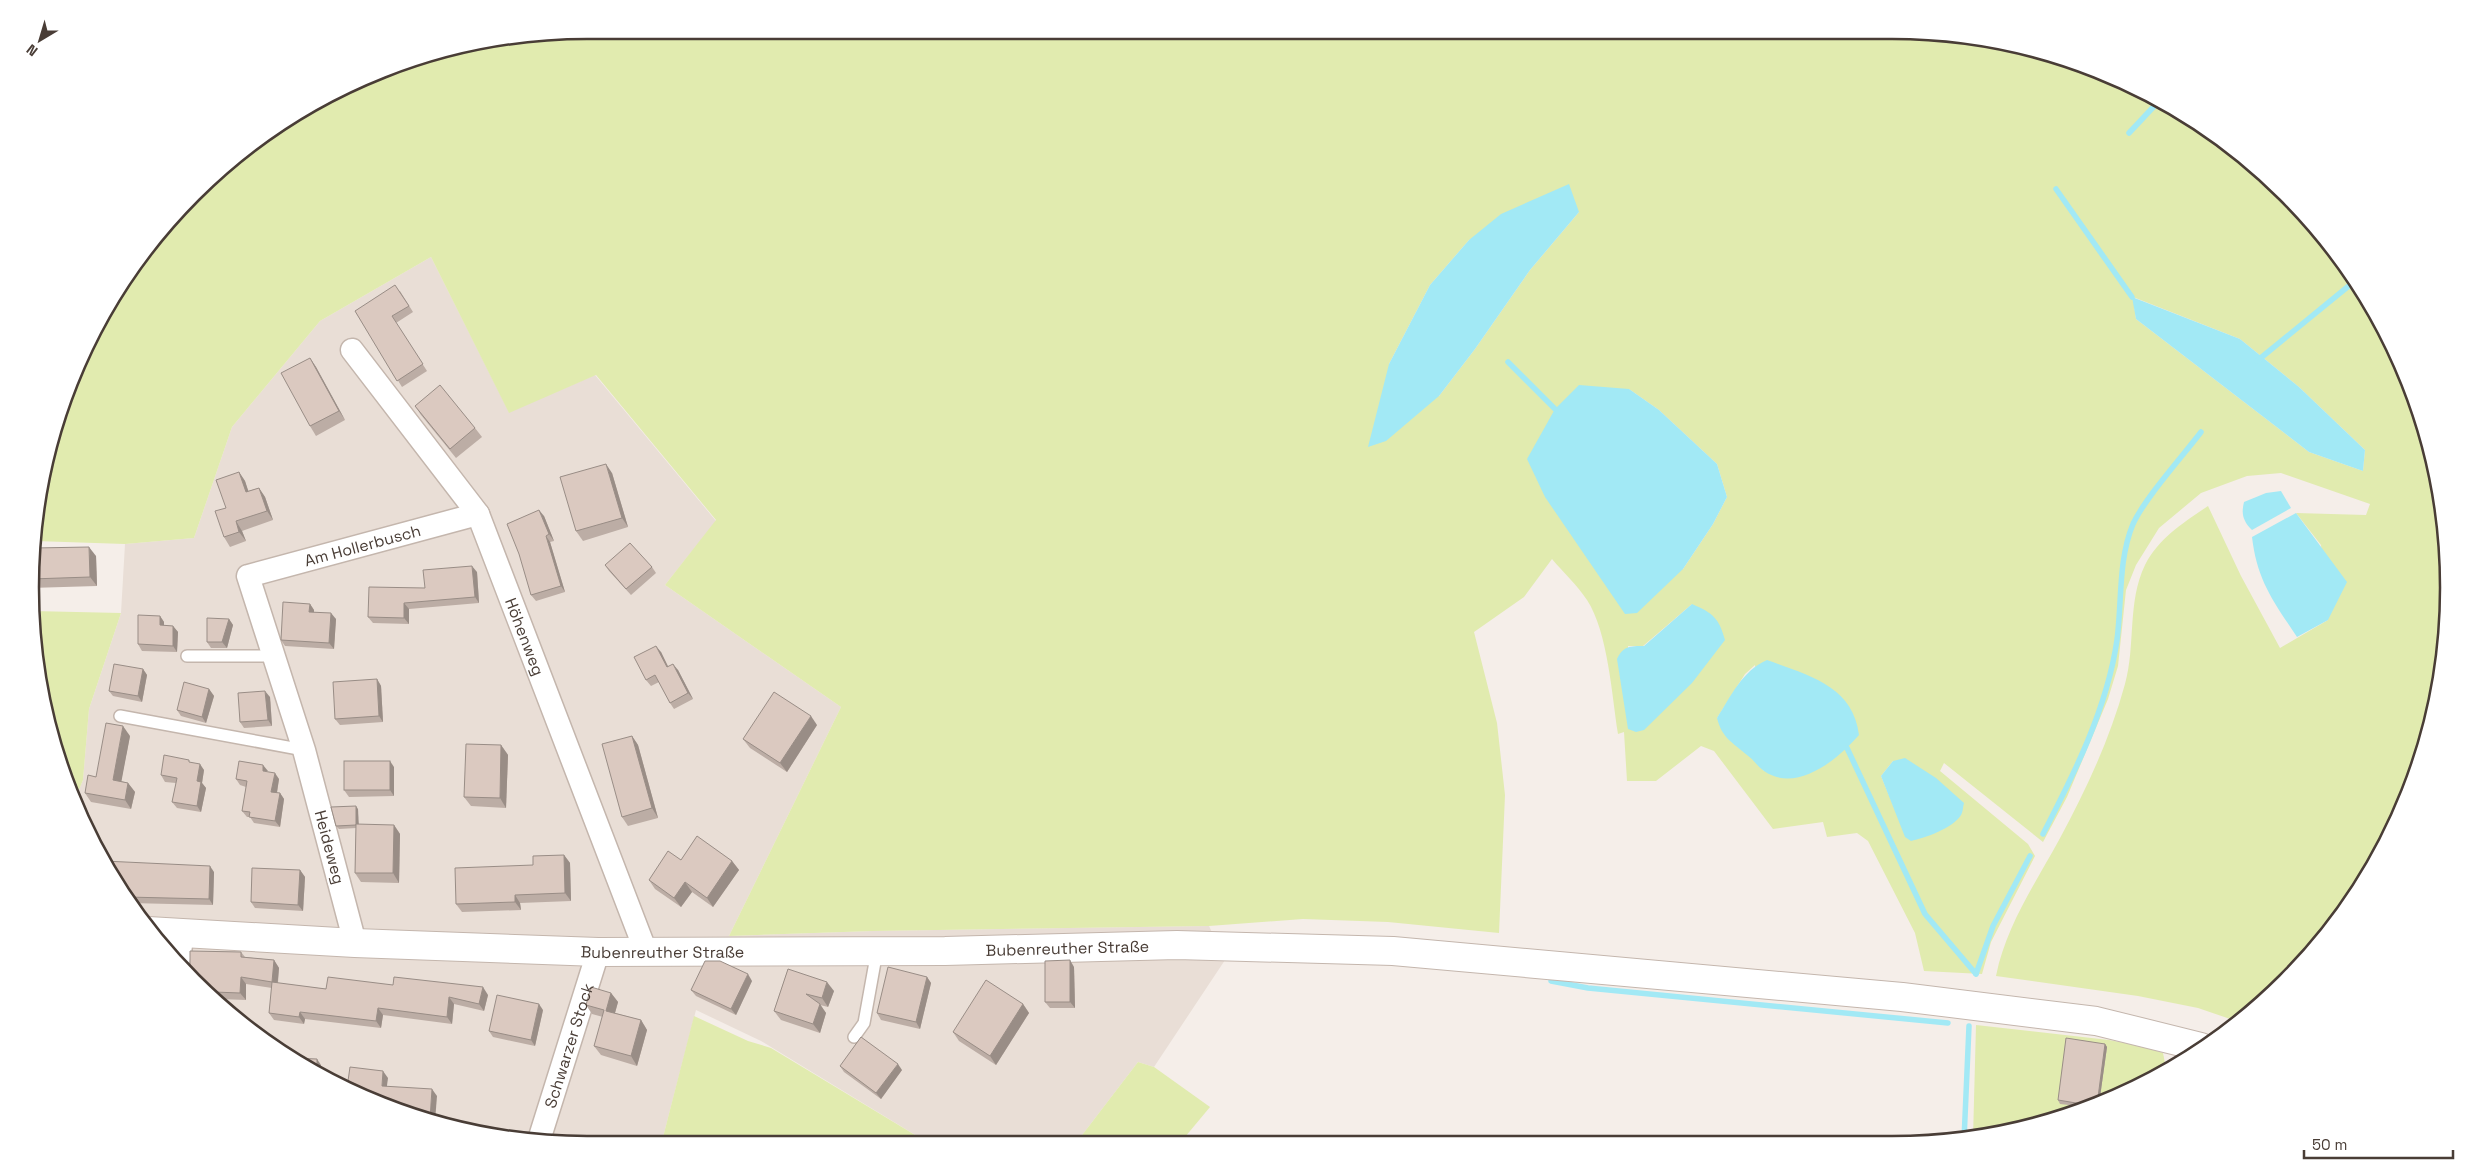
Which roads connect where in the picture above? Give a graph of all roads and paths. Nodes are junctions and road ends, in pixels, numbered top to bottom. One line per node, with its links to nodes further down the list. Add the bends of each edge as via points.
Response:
1 (352, 350): 2 (street, Höhenweg)
2 (478, 514): 3 (street, Am Hollerbusch); 13 (street, Höhenweg)
3 (248, 576): 5 (street, Heideweg)
4 (187, 656): 5 (lane)
5 (274, 656): 7 (street, Heideweg)
6 (120, 716): 7 (lane)
7 (304, 750): 10 (street, Heideweg)
8 (160, 931): 9 (street, Bubenreuther Straße)
9 (183, 933): 10 (street, Bubenreuther Straße); 14 (street)
10 (355, 943): 12 (street, Bubenreuther Straße)
11 (876, 951): 13 (street, Bubenreuther Straße); 15 (lane, via 864,1022); 16 (street, Bubenreuther Straße, via 1177,945 1393,950 1902,998 2096,1021)
12 (598, 952): 13 (street, Bubenreuther Straße); 17 (street, Schwarzer Stock)
13 (646, 952)
14 (180, 954)
15 (854, 1037)
16 (2194, 1045)
17 (541, 1134)

